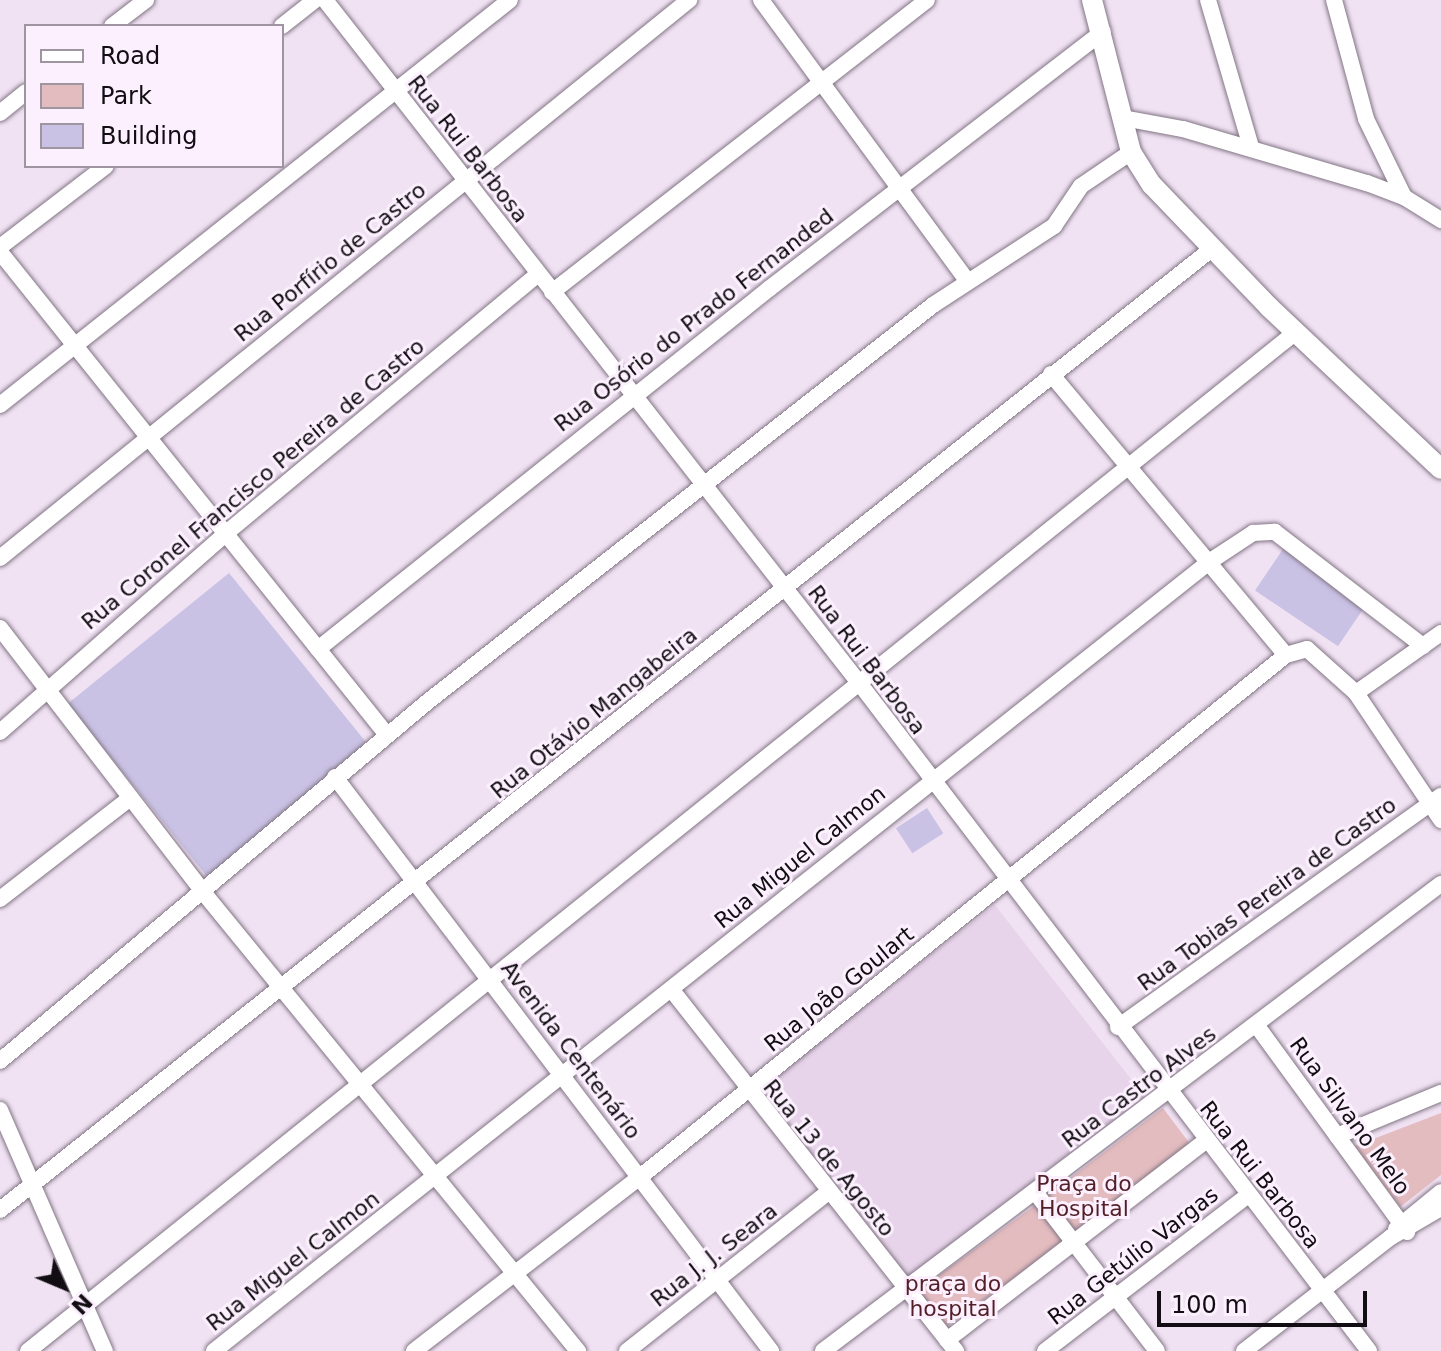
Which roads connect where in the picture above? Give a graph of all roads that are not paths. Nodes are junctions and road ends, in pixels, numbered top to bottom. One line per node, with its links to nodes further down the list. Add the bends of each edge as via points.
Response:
1 (146, 0): 11 (street)
2 (315, 0): 12 (street)
3 (325, 0): 15 (street, Rua Rui Barbosa)
4 (510, 0): 15 (street)
5 (689, 0): 22 (street, Rua Porfírio de Castro)
6 (761, 0): 14 (street)
7 (927, 0): 14 (street)
8 (1092, 0): 13 (street)
9 (1208, 0): 19 (street)
10 (1334, 0): 24 (street, via 1366,119)
11 (115, 24)
12 (284, 24)
13 (1103, 32): 18 (street); 23 (street, Rua Osório do Prado Fernanded)
14 (821, 80): 23 (street); 30 (street)
15 (395, 91): 22 (street, Rua Rui Barbosa); 32 (street)
16 (24, 94): 17 (street)
17 (0, 113)
18 (1123, 118): 19 (street); 20 (street)
19 (1251, 147): 24 (street)
20 (1131, 152): 26 (street, via 1152,185); 29 (street, via 1081,186 1062,217 1043,234)
21 (103, 168): 27 (street)
22 (463, 181): 28 (street, Rua Rui Barbosa); 36 (street, Rua Porfírio de Castro)
23 (899, 186): 29 (street); 34 (street, Rua Osório do Prado Fernanded)
24 (1404, 197): 25 (street)
25 (1441, 220)
26 (1213, 248): 31 (street); 33 (street, Rua Otávio Mangabeira)
27 (0, 250): 32 (street)
28 (538, 274): 30 (street, Rua Rui Barbosa); 40 (street, Rua Coronel Francisco Pereira de Castro)
29 (967, 280): 39 (street)
30 (552, 292): 34 (street, Rua Rui Barbosa)
31 (1296, 332): 37 (street); 38 (street)
32 (75, 346): 35 (street); 36 (street)
33 (1051, 374): 37 (street); 43 (street, Rua Otávio Mangabeira)
34 (632, 397): 39 (street, Rua Rui Barbosa); 47 (street, Rua Osório do Prado Fernanded)
35 (0, 405)
36 (148, 439): 40 (street); 41 (street, Rua Porfírio de Castro)
37 (1129, 467): 42 (street); 49 (street)
38 (1441, 469)
39 (702, 485): 43 (street, Rua Rui Barbosa); 53 (street)
40 (225, 534): 47 (street); 50 (street, Rua Coronel Francisco Pereira de Castro)
41 (0, 558)
42 (1209, 562): 46 (street, Rua Miguel Calmon, via 1253,533 1275,532); 48 (street); 55 (street, Rua Miguel Calmon)
43 (785, 588): 49 (street, Rua Rui Barbosa); 60 (street, Rua Otávio Mangabeira)
44 (0, 628): 50 (street)
45 (1441, 633): 46 (street)
46 (1423, 646): 51 (street)
47 (318, 649): 53 (street)
48 (1286, 655): 51 (street, via 1307,649); 59 (street, Rua João Goulart)
49 (860, 684): 55 (street, Rua Rui Barbosa); 64 (street)
50 (47, 690): 52 (street, Rua Coronel Francisco Pereira de Castro); 56 (street)
51 (1356, 693): 57 (street)
52 (0, 732)
53 (387, 735): 54 (street)
54 (335, 777): 60 (street, Avenida Centenário); 62 (street)
55 (931, 782): 59 (street, Rua Rui Barbosa); 65 (street, Rua Miguel Calmon)
56 (129, 799): 62 (street); 63 (street)
57 (1436, 800): 58 (street); 68 (street, Rua Tobias Pereira de Castro)
58 (1441, 820)
59 (1007, 882): 68 (street, Rua Rui Barbosa); 72 (street, Rua João Goulart)
60 (417, 883): 64 (street, Avenida Centenário); 66 (street, Rua Otávio Mangabeira)
61 (1441, 884): 67 (street, Rua Castro Alves)
62 (203, 892): 66 (street); 69 (street)
63 (0, 899)
64 (489, 979): 70 (street, Avenida Centenário); 71 (street)
65 (671, 989): 70 (street, Rua Miguel Calmon); 72 (street, Rua 13 de Agosto)
66 (283, 991): 71 (street); 80 (street, Rua Otávio Mangabeira)
67 (1257, 1026): 73 (street, Rua Castro Alves); 76 (street, Rua Silvano Melo)
68 (1118, 1027): 73 (street, Rua Rui Barbosa)
69 (0, 1061)
70 (563, 1076): 78 (street, Rua Miguel Calmon); 79 (street, Avenida Centenário)
71 (360, 1084): 78 (street); 94 (street)
72 (747, 1091): 79 (street, Rua João Goulart); 83 (street, Rua 13 de Agosto)
73 (1169, 1093): 77 (street, Rua Rui Barbosa); 81 (street, Rua Castro Alves)
74 (1441, 1093): 76 (street)
75 (0, 1110): 80 (street)
76 (1337, 1136): 87 (street, Rua Silvano Melo)
77 (1205, 1141): 84 (street, Rua Rui Barbosa); 88 (street)
78 (437, 1177): 89 (street); 98 (street, Rua Miguel Calmon)
79 (640, 1177): 89 (street, Rua João Goulart); 90 (street, Avenida Centenário)
80 (32, 1184): 86 (street, Rua Otávio Mangabeira); 94 (street)
81 (1035, 1192): 88 (street); 91 (street, Rua Castro Alves)
82 (1441, 1192): 87 (street)
83 (827, 1193): 90 (street, Rua J. J. Seara); 91 (street, Rua 13 de Agosto)
84 (1247, 1196): 92 (street, Rua Rui Barbosa); 93 (street, Rua Getúlio Vargas)
85 (1441, 1208): 87 (street)
86 (0, 1210)
87 (1399, 1231): 92 (street)
88 (1074, 1243): 93 (street); 95 (street)
89 (515, 1274): 99 (street, Rua João Goulart); 100 (street)
90 (719, 1282): 101 (street, Rua J. J. Seara); 102 (street, Avenida Centenário)
91 (907, 1289): 95 (street, Rua 13 de Agosto); 103 (street, Rua Castro Alves)
92 (1322, 1291): 106 (street); 107 (street, Rua Rui Barbosa)
93 (1116, 1297): 104 (street, Rua Getúlio Vargas); 105 (street)
94 (85, 1305): 96 (street); 97 (street)
95 (951, 1346)
96 (28, 1351)
97 (105, 1351)
98 (214, 1351)
99 (414, 1351)
100 (578, 1351)
101 (627, 1351)
102 (771, 1351)
103 (823, 1351)
104 (1045, 1351)
105 (1157, 1351)
106 (1244, 1351)
107 (1369, 1351)

